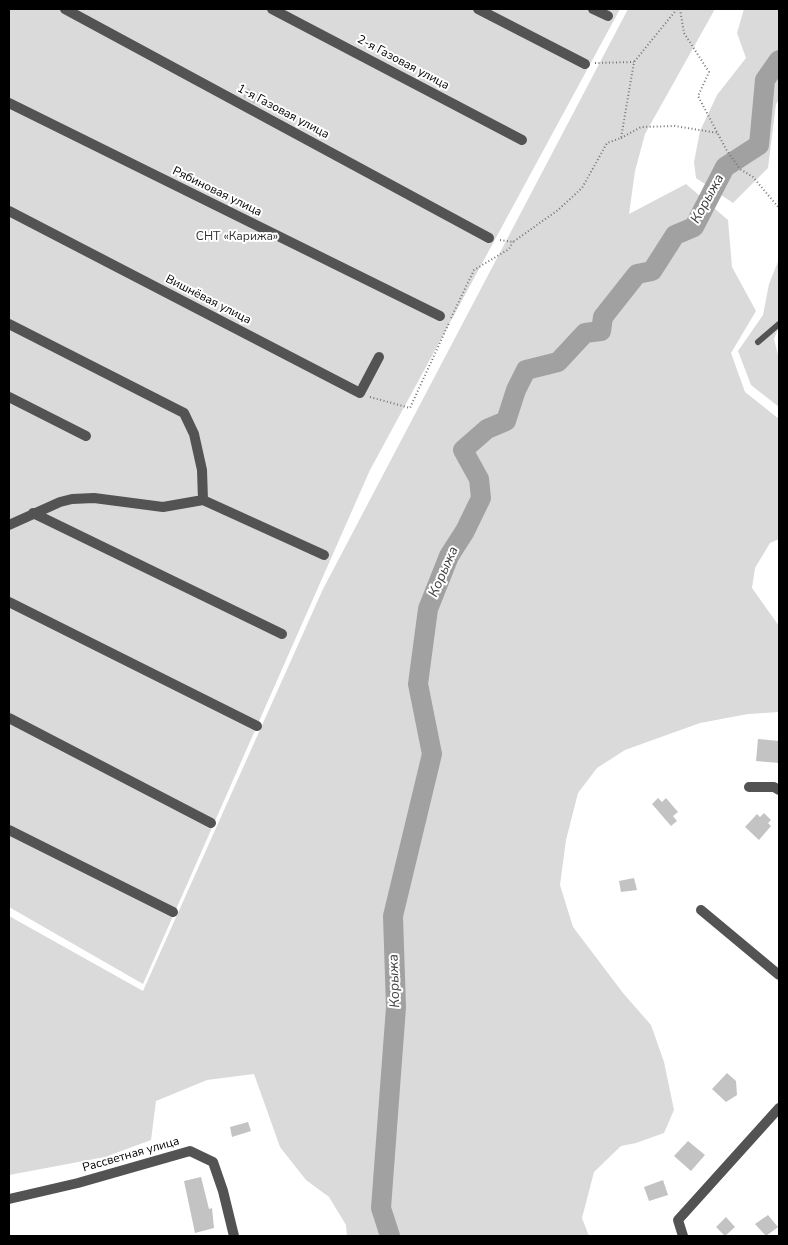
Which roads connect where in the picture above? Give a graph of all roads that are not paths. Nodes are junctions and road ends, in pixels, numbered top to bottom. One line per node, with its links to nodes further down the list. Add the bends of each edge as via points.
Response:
1 (65, 9): 10 (street, 1-я Газовая улица)
2 (272, 9): 8 (street, 2-я Газовая улица)
3 (478, 9): 6 (street)
4 (593, 9): 5 (street)
5 (608, 16)
6 (585, 64)
7 (9, 103): 11 (street, Рябиновая улица)
8 (522, 140)
9 (9, 211): 15 (street, Вишнёвая улица, via 360,393)
10 (489, 238)
11 (440, 316)
12 (9, 324): 18 (street, via 184,413 194,434 202,470)
13 (779, 324): 14 (lane)
14 (758, 342)
15 (379, 358)
16 (9, 397): 17 (street)
17 (86, 436)
18 (203, 500): 19 (street, via 163,507 94,498 72,499); 21 (street)
19 (33, 513): 20 (street); 23 (street)
20 (9, 525)
21 (324, 555)
22 (9, 602): 25 (street)
23 (282, 634)
24 (9, 718): 28 (street)
25 (257, 726)
26 (749, 787): 27 (street)
27 (779, 790)
28 (211, 823)
29 (9, 830): 31 (street)
30 (701, 910): 32 (street)
31 (173, 912)
32 (779, 975)
33 (779, 1108): 36 (street, via 678,1220)
34 (9, 1199): 35 (street, Рассветная улица, via 190,1151 212,1162 224,1191)
35 (234, 1236)
36 (683, 1236)

